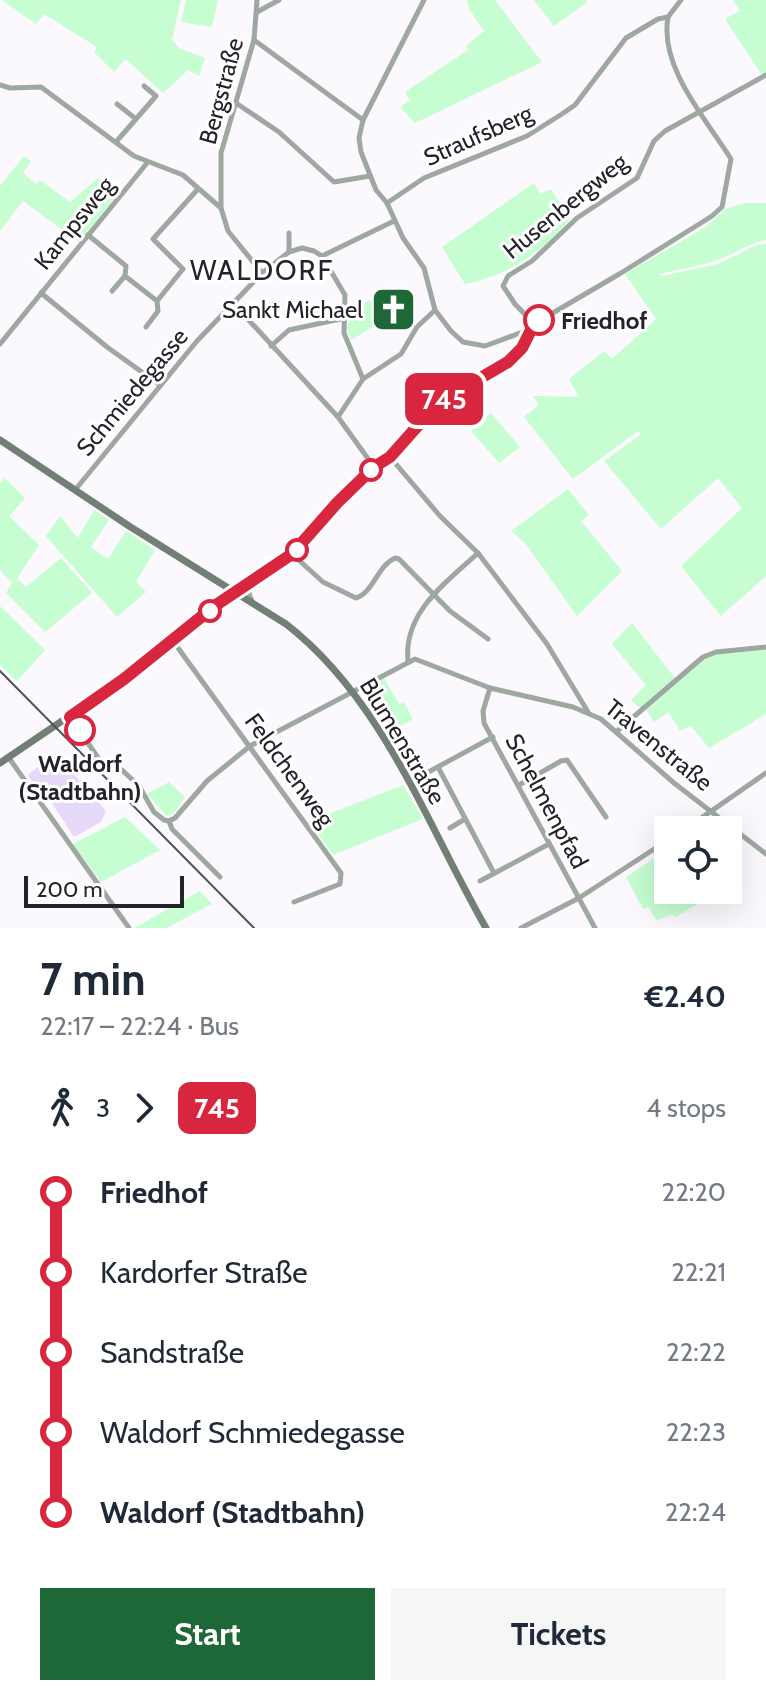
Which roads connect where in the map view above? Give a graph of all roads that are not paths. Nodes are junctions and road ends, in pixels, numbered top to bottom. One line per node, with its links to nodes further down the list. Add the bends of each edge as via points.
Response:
1 (257, 0): 5 (street, Bergstraße)
2 (279, 0): 5 (street)
3 (424, 0): 15 (street)
4 (681, 0): 6 (street, Straufsberg)
5 (257, 12): 7 (street, Bergstraße)
6 (668, 17): 13 (street, via 670,53); 20 (street, Straufsberg, via 626,38 575,105 562,114 527,136 424,178)
7 (254, 40): 11 (street, Bergstraße); 15 (street)
8 (766, 75): 13 (street, Husenbergweg)
9 (0, 85): 16 (street, via 41,87)
10 (144, 86): 14 (street, via 156,96)
11 (235, 103): 18 (street, via 279,132 334,182); 21 (street, Bergstraße, via 221,153)
12 (117, 104): 14 (street)
13 (700, 111): 35 (street, Husenbergweg, via 654,141 637,178 577,218 508,276 503,286); 35 (street, via 731,159 722,207)
14 (136, 119): 16 (street)
15 (363, 120): 18 (street, via 359,138)
16 (116, 142): 17 (street)
17 (147, 163): 19 (street, via 183,175); 24 (street, Kampsweg)
18 (370, 176): 20 (street)
19 (198, 189): 21 (street); 31 (street, via 153,239 183,269)
20 (387, 203): 22 (street)
21 (221, 208): 27 (street, Bergstraße, via 228,231)
22 (394, 221): 26 (street); 33 (street, via 424,268)
23 (289, 233): 25 (street)
24 (88, 235): 28 (street, via 126,266); 30 (street, Kampsweg)
25 (289, 252): 26 (street, via 302,248); 27 (street, Schmiedegasse)
26 (322, 256): 34 (street, via 345,295)
27 (262, 273): 32 (street, Schmiedegasse)
28 (125, 276): 29 (street); 31 (street)
29 (112, 291)
30 (41, 293): 37 (street, Kampsweg); 40 (street)
31 (157, 301): 36 (street, via 158,311)
32 (233, 303): 38 (street); 40 (street, Schmiedegasse)
33 (435, 310): 35 (street, via 463,342 475,346); 39 (street, via 401,354)
34 (345, 318): 38 (street, via 289,330); 39 (street, via 346,341)
35 (532, 326): 43 (street, via 508,362 438,403)
36 (146, 327)
37 (0, 344)
38 (271, 346): 41 (street)
39 (363, 379): 41 (street)
40 (160, 385): 45 (street, Schmiedegasse)
41 (338, 417): 44 (street)
42 (0, 440): 45 (main road, Blumenstraße)
43 (390, 457): 44 (street); 46 (street, Travenstraße)
44 (374, 467): 47 (street)
45 (74, 490): 48 (main road, Blumenstraße)
46 (478, 553): 51 (street); 60 (street, Travenstraße, via 549,648)
47 (292, 554): 49 (street); 51 (street, via 323,582 352,597 364,595 387,561 395,558)
48 (213, 580): 50 (main road, Blumenstraße); 53 (main road, via 218,588)
49 (252, 582): 50 (street); 52 (street)
50 (235, 592): 52 (main road, Blumenstraße); 53 (main road)
51 (435, 594): 54 (street); 57 (street, via 415,618)
52 (253, 603): 59 (main road, Blumenstraße, via 297,633)
53 (216, 605): 55 (main road)
54 (488, 639)
55 (173, 641): 61 (main road); 64 (street, Feldchenweg)
56 (766, 647): 62 (street, via 703,657)
57 (408, 661): 58 (street, via 425,661); 59 (street)
58 (490, 688): 60 (street); 63 (street, Schelmenpfad, via 483,717)
59 (351, 691): 64 (street); 86 (main road, Blumenstraße, via 390,749)
60 (589, 713): 62 (street, Travenstraße)
61 (70, 717): 65 (main road); 75 (street, via 101,762 122,770 154,812)
62 (616, 732): 71 (street, Travenstraße)
63 (493, 737): 67 (street); 70 (street, Schelmenpfad)
64 (250, 746): 75 (street); 84 (street, Feldchenweg, via 341,873 340,884)
65 (8, 757): 66 (main road); 85 (street)
66 (0, 763)
67 (438, 767): 69 (street); 74 (street)
68 (766, 773): 71 (street)
69 (421, 776)
70 (519, 785): 73 (street, via 567,760); 77 (street, Schelmenpfad)
71 (712, 811): 72 (street); 79 (street, Travenstraße)
72 (705, 816)
73 (606, 817)
74 (465, 819): 76 (street); 80 (street)
75 (169, 821): 81 (street)
76 (450, 828)
77 (549, 844): 80 (street); 83 (street, Schelmenpfad)
78 (654, 849): 83 (street)
79 (766, 854)
80 (494, 873): 82 (street)
81 (220, 877)
82 (480, 881)
83 (579, 898): 87 (street); 88 (street, Schelmenpfad)
84 (294, 902)
85 (129, 928)
86 (486, 928)
87 (521, 928)
88 (595, 928)

